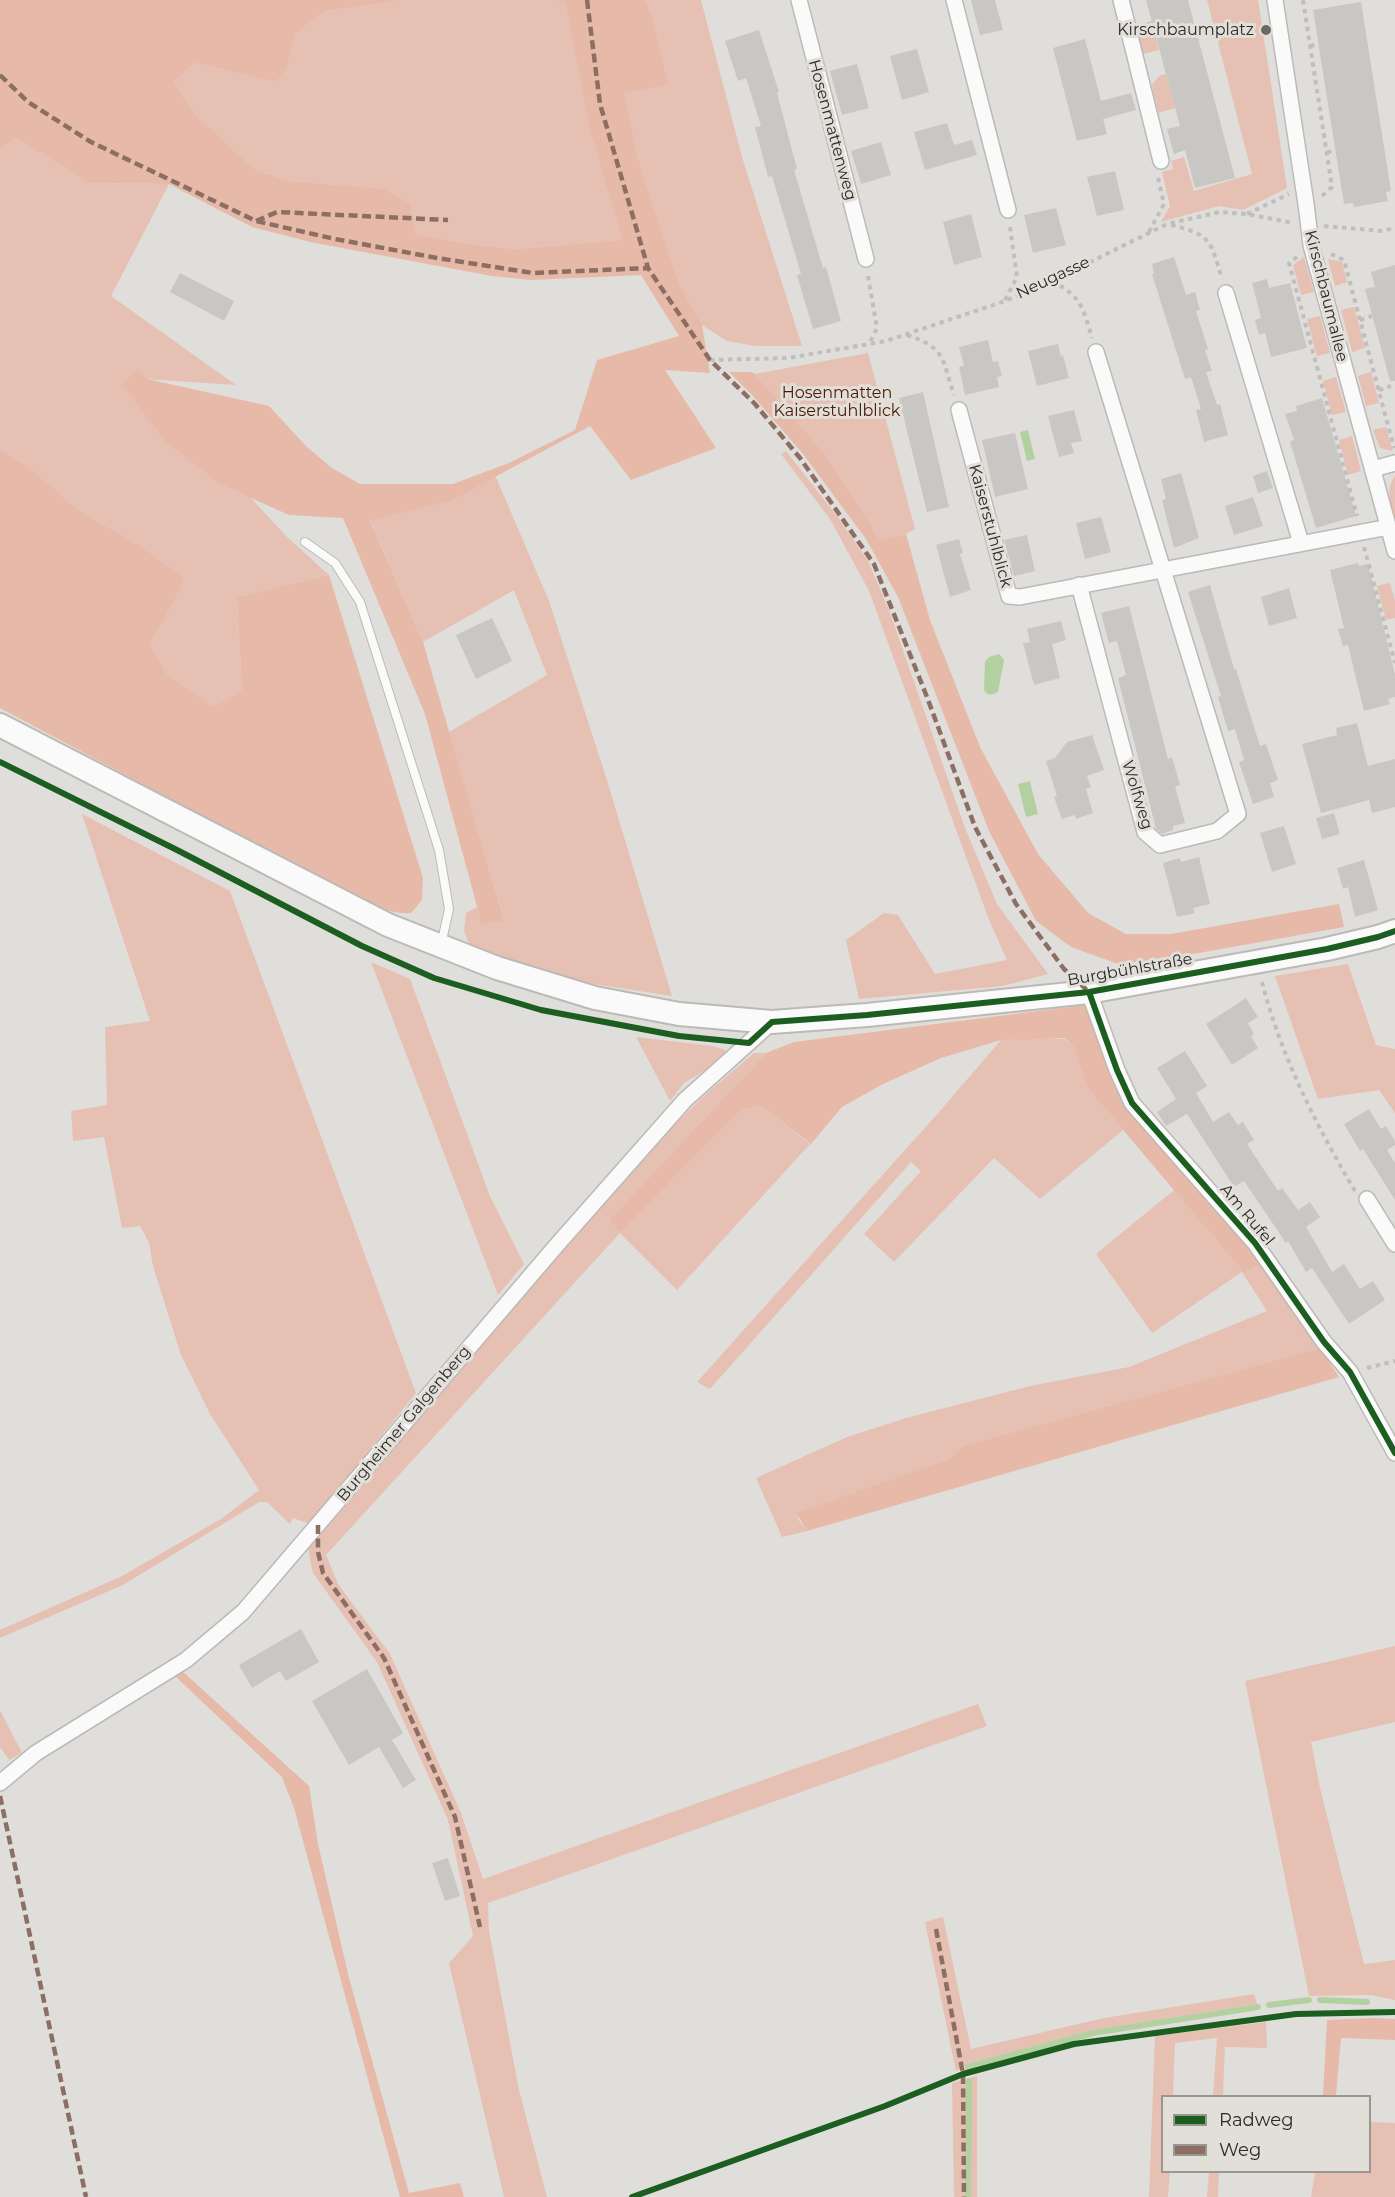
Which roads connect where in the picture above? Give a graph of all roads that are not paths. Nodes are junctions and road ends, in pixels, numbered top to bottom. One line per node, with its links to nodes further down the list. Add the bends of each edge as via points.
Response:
1 (799, 0): 7 (street, Hosenmattenweg)
2 (954, 0): 6 (street)
3 (1121, 0): 5 (street)
4 (1275, 0): 12 (street, Kirschbaumallee, bridge, via 1311,245)
5 (1161, 161)
6 (1008, 210)
7 (866, 259)
8 (1226, 293): 15 (street)
9 (1096, 352): 17 (street)
10 (959, 410): 18 (street, Kaiserstuhlblick, via 1009,596)
11 (1395, 464): 12 (street)
12 (1373, 470): 13 (street, Kirschbaumallee)
13 (1389, 527): 15 (street, Kaiserstuhlblick); 16 (street, Kirschbaumallee)
14 (305, 542): 21 (lane, via 335,563 360,602 439,850 449,909)
15 (1301, 543): 17 (street, Kaiserstuhlblick)
16 (1395, 551)
17 (1161, 571): 18 (street, Kaiserstuhlblick); 18 (street, Wolfweg, via 1238,814 1217,831 1160,845 1145,832)
18 (1079, 585)
19 (0, 725): 21 (street, Burgbühlstraße, via 388,925)
20 (1395, 931): 22 (street, Burgbühlstraße, via 1360,942)
21 (441, 946): 23 (street, Burgbühlstraße, via 595,998 679,1014)
22 (1089, 992): 23 (street, Burgbühlstraße); 26 (street, Am Rufel, via 1132,1103 1255,1244 1350,1372)
23 (772, 1022): 27 (street, Burgheimer Galgenberg, via 685,1100 243,1612 186,1660 36,1753)
24 (1367, 1199): 25 (street)
25 (1395, 1244)
26 (1395, 1453)
27 (0, 1783)

